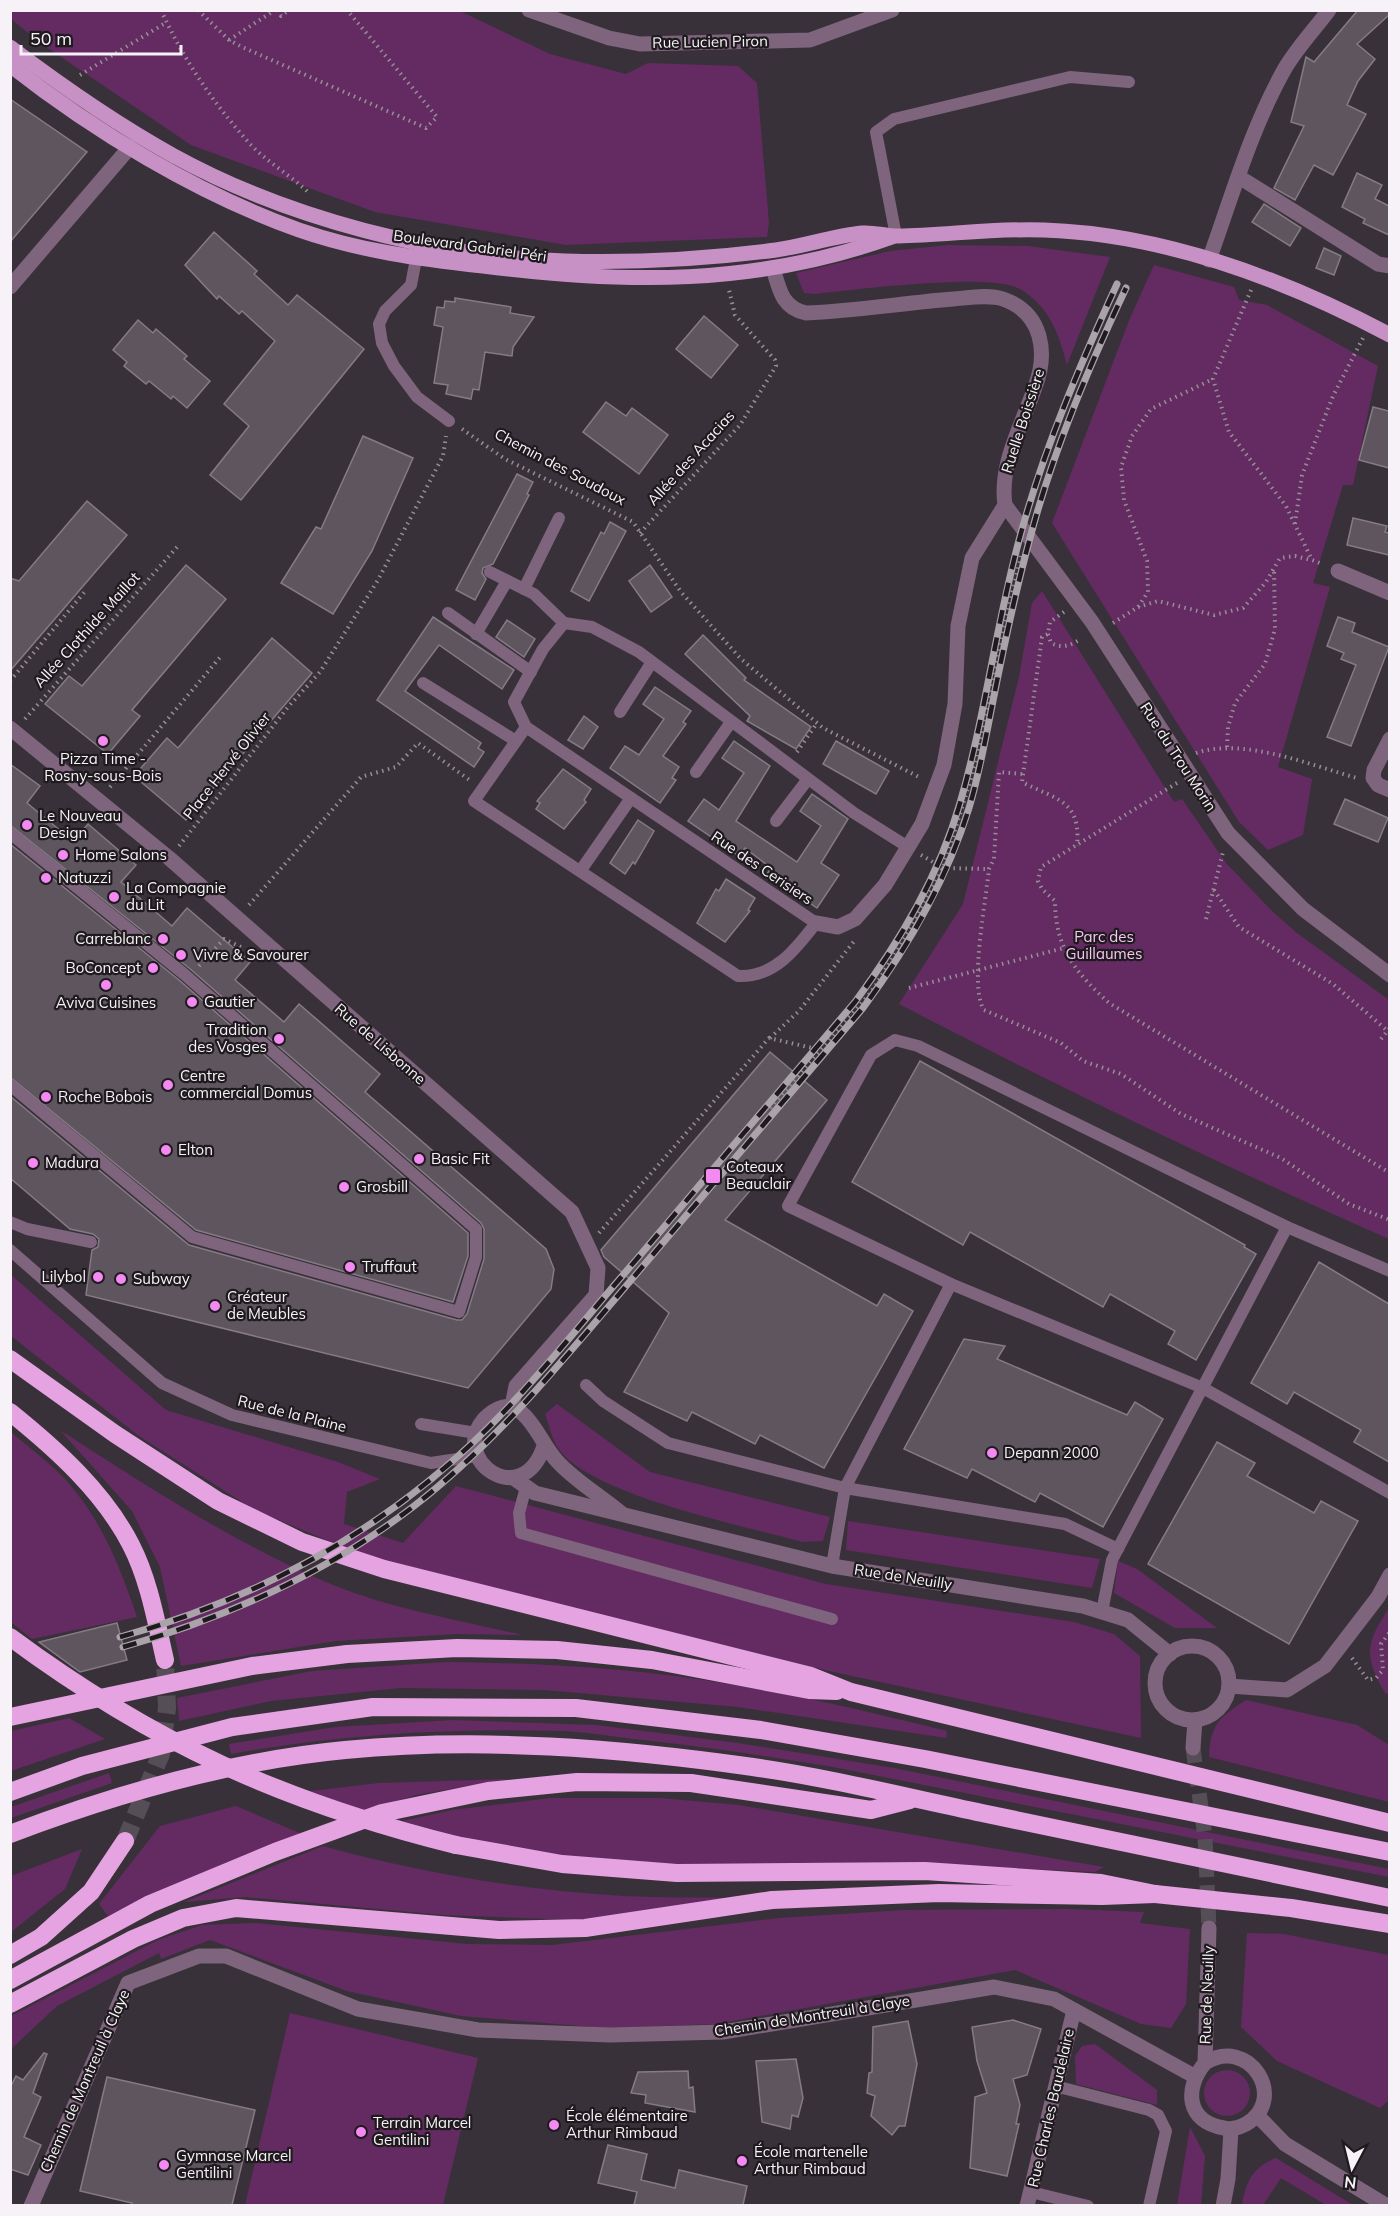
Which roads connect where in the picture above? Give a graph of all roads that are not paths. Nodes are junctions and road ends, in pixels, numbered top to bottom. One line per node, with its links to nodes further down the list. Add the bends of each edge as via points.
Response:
1 (529, 10): 2 (street, Rue Lucien Piron, via 609,38 640,44 810,40)
2 (892, 10)
3 (1329, 10): 8 (street, via 1286,68)
4 (10, 47): 9 (main road, Boulevard Gabriel Péri, via 129,130 178,158 304,212 431,244 506,257 668,260 777,250 864,232)
5 (10, 64): 7 (main road, Boulevard Gabriel Péri, via 48,95)
6 (1129, 82): 9 (lane, via 1070,77 894,119 876,132)
7 (130, 147): 10 (main road, Boulevard Gabriel Péri, via 219,196 289,226 334,241); 14 (street)
8 (1239, 177): 11 (street); 12 (street, via 1378,264)
9 (896, 236): 11 (main road, Boulevard Gabriel Péri, via 1049,230 1140,242); 13 (main road, Boulevard Gabriel Péri)
10 (416, 259): 13 (main road, Boulevard Gabriel Péri, via 569,277 666,279); 16 (lane, via 411,285 385,311 379,324 382,343 417,397)
11 (1209, 260): 15 (main road, Boulevard Gabriel Péri, via 1256,275)
12 (1389, 266)
13 (773, 268): 17 (street, Ruelle Boissière, via 779,292 794,310 825,312 989,298 1002,299 1017,307 1032,322 1044,354 1006,464 1002,487)
14 (10, 287)
15 (1389, 335)
16 (448, 420)
17 (1005, 505): 42 (street, via 972,558 958,626 955,704 938,785); 45 (street, Rue du Trou Morin, via 1099,632 1228,833 1304,909)
18 (559, 518): 22 (lane)
19 (1338, 571): 23 (street)
20 (490, 572): 21 (lane)
21 (507, 581): 22 (lane); 26 (lane)
22 (524, 589): 25 (lane)
23 (1389, 593)
24 (448, 614): 26 (lane)
25 (564, 623): 27 (lane, via 592,627); 28 (lane)
26 (476, 633): 28 (lane)
27 (652, 662): 30 (lane); 31 (lane)
28 (531, 672): 32 (lane, via 514,702)
29 (423, 682): 35 (lane)
30 (620, 712)
31 (731, 722): 36 (lane); 37 (lane)
32 (526, 727): 35 (lane); 39 (lane, Rue des Cerisiers)
33 (12, 729): 56 (street, Rue de Lisbonne, via 169,858 572,1212 598,1268 596,1295 516,1386)
34 (1389, 739): 38 (street, via 1373,778)
35 (516, 741): 43 (lane, Rue des Cerisiers, via 474,801)
36 (696, 772)
37 (808, 779): 40 (lane); 42 (lane, via 861,819)
38 (1389, 790)
39 (631, 798): 43 (lane); 44 (lane, Rue des Cerisiers)
40 (776, 821)
41 (10, 833): 46 (lane, via 193,981 476,1228 476,1257 459,1312 192,1237)
42 (908, 847): 44 (street, via 885,885 855,919 838,927)
43 (581, 870): 44 (lane, Rue des Cerisiers, via 738,976 767,971 791,955)
44 (816, 923)
45 (1389, 975)
46 (10, 1084)
47 (10, 1222): 49 (lane)
48 (1287, 1227): 51 (lane); 52 (lane, via 918,1046 896,1040 871,1055 788,1206); 55 (lane)
49 (91, 1242)
50 (10, 1250): 61 (lane, Rue de la Plaine, via 162,1383 232,1415 431,1463)
51 (1389, 1271)
52 (951, 1284): 55 (lane); 63 (lane)
53 (10, 1359): 75 (highway, via 218,1501 302,1542 384,1569 811,1676)
54 (586, 1385): 63 (lane, via 603,1401 668,1443)
55 (1203, 1388): 64 (lane); 66 (lane)
56 (512, 1406): 59 (street, via 501,1407 487,1416); 60 (street, via 530,1420)
57 (10, 1412): 73 (highway, via 47,1441 99,1496 131,1545 153,1605)
58 (421, 1424): 59 (lane)
59 (476, 1433): 61 (street)
60 (544, 1446): 62 (street, via 539,1461); 65 (street, Rue de Neuilly, via 559,1464)
61 (477, 1456): 62 (street, via 484,1467)
62 (521, 1483): 65 (street, Rue de Neuilly, via 535,1493); 70 (lane, via 521,1533)
63 (845, 1488): 66 (lane, via 1065,1524); 67 (lane)
64 (1389, 1493)
65 (626, 1516): 67 (street, Rue de Neuilly)
66 (1118, 1549): 69 (lane, via 1112,1560)
67 (832, 1566): 69 (street, Rue de Neuilly)
68 (1389, 1575): 74 (street, via 1325,1666 1287,1690)
69 (1102, 1612): 72 (street, Rue de Neuilly, via 1128,1620)
70 (832, 1619)
71 (10, 1637): 85 (highway, bridge, via 118,1711 187,1750 309,1803 456,1845 562,1864 677,1873 925,1871 1101,1882)
72 (1170, 1654): 74 (street, via 1189,1647 1210,1651 1225,1666); 77 (street, via 1157,1670 1156,1692 1166,1710 1184,1720)
73 (165, 1660)
74 (1229, 1686): 77 (street, via 1215,1713)
75 (851, 1692): 76 (highway, via 809,1690 642,1659 557,1650 457,1648 347,1653 252,1666); 81 (highway)
76 (10, 1717)
77 (1195, 1720): 78 (street)
78 (1193, 1748)
79 (10, 1792): 84 (highway, via 82,1766 243,1725 373,1707 576,1708 761,1730)
80 (917, 1798): 82 (highway, via 755,1767 571,1747 432,1744 342,1750 195,1774 83,1806); 86 (highway); 90 (highway, via 871,1809 691,1783 577,1782 488,1791 382,1813 275,1852 150,1904)
81 (1389, 1823)
82 (10, 1834)
83 (125, 1841): 89 (highway, via 91,1892 41,1937)
84 (1389, 1852)
85 (1155, 1894): 87 (highway, via 1291,1908); 91 (highway, via 939,1893 772,1900 585,1928 499,1930 236,1908 183,1918 133,1939)
86 (1389, 1898)
87 (1389, 1924)
88 (1209, 1928): 93 (street, Rue de Neuilly)
89 (10, 1955)
90 (10, 1980)
91 (10, 2004)
92 (1074, 2010): 94 (street, Chemin de Montreuil à Claye); 95 (street, Rue Charles Baudelaire); 99 (street, Chemin de Montreuil à Claye, via 1054,1999 994,1987 723,2032 610,2035 478,2030 358,2009 226,1956 199,1956 128,1983)
93 (1205, 2063): 94 (street, Rue de Neuilly); 96 (street, Rue de Neuilly, via 1224,2056 1238,2057 1257,2070 1264,2094)
94 (1194, 2076): 97 (street, via 1191,2101 1198,2115 1216,2127)
95 (1055, 2086): 98 (street, Rue Charles Baudelaire); 101 (lane, via 1149,2109 1158,2115 1166,2131)
96 (1257, 2115): 97 (street); 103 (street, via 1285,2144)
97 (1231, 2130): 102 (street)
98 (1029, 2199): 100 (lane)
99 (31, 2205)
100 (1088, 2205)
101 (1149, 2205)
102 (1223, 2205)
103 (1387, 2205)

